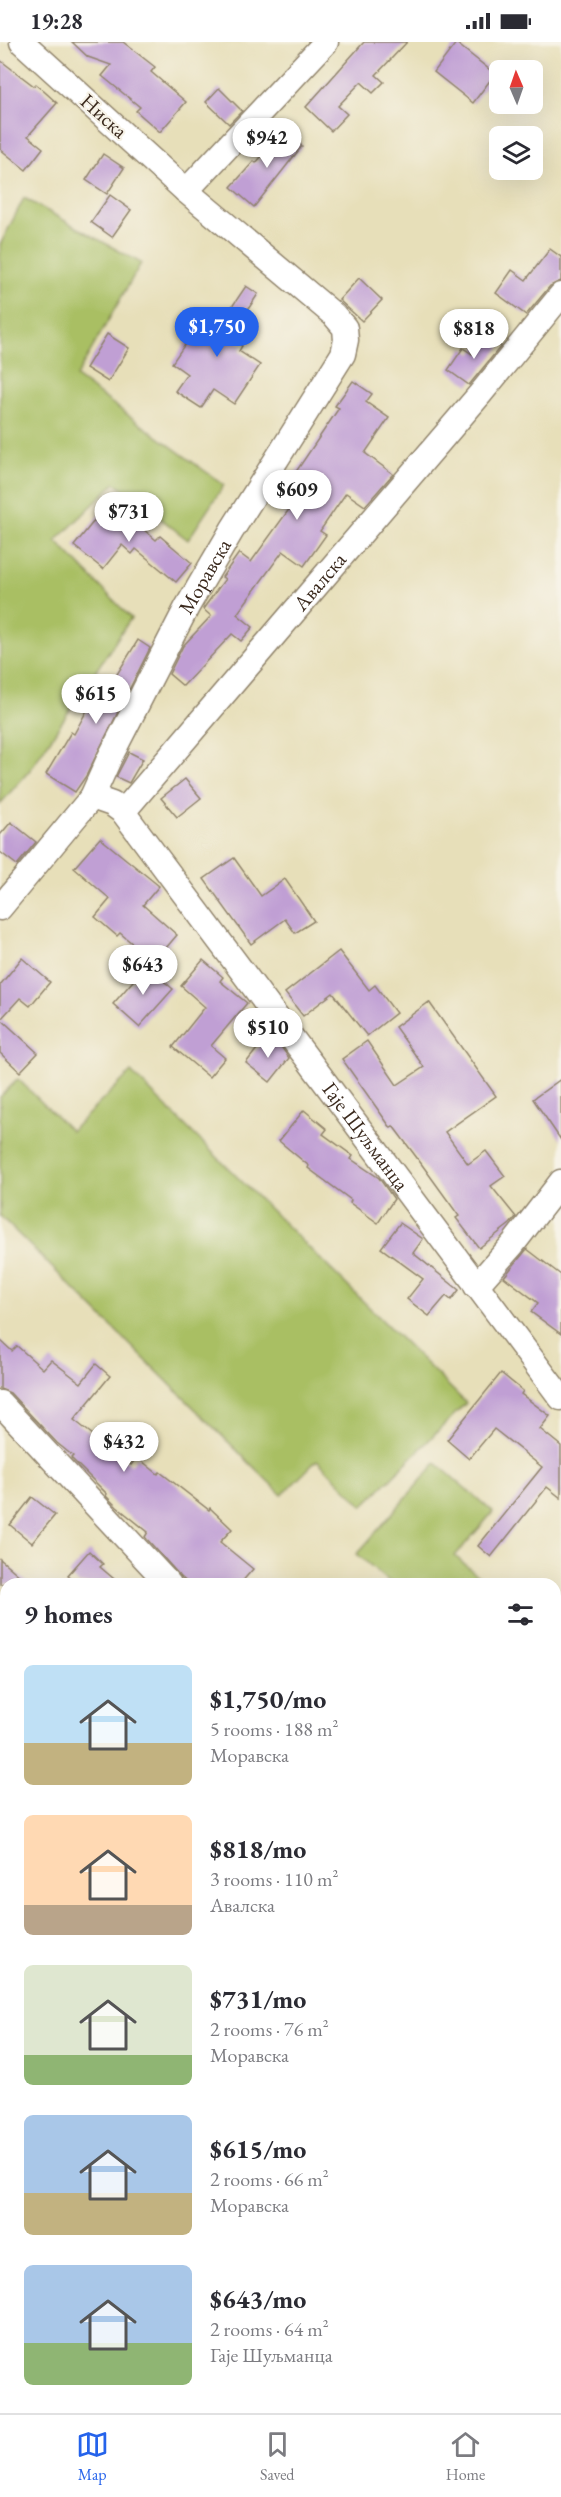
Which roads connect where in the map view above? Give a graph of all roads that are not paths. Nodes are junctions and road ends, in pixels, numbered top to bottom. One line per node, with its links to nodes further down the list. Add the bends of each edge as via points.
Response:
1 (22, 42): 3 (street, Ниска)
2 (326, 42): 3 (street)
3 (186, 191): 5 (street, Моравска, via 334,315 345,328 346,340 343,354 319,395 187,607)
4 (561, 295): 6 (street, Авалска)
5 (93, 797): 6 (street, Гаје Шуљманца); 7 (street, Моравска)
6 (123, 812): 9 (street, Гаје Шуљманца)
7 (0, 908)
8 (561, 1182): 9 (street)
9 (476, 1286): 10 (street, Гаје Шуљманца)
10 (561, 1398)
11 (0, 1403): 12 (street)
12 (163, 1578)

